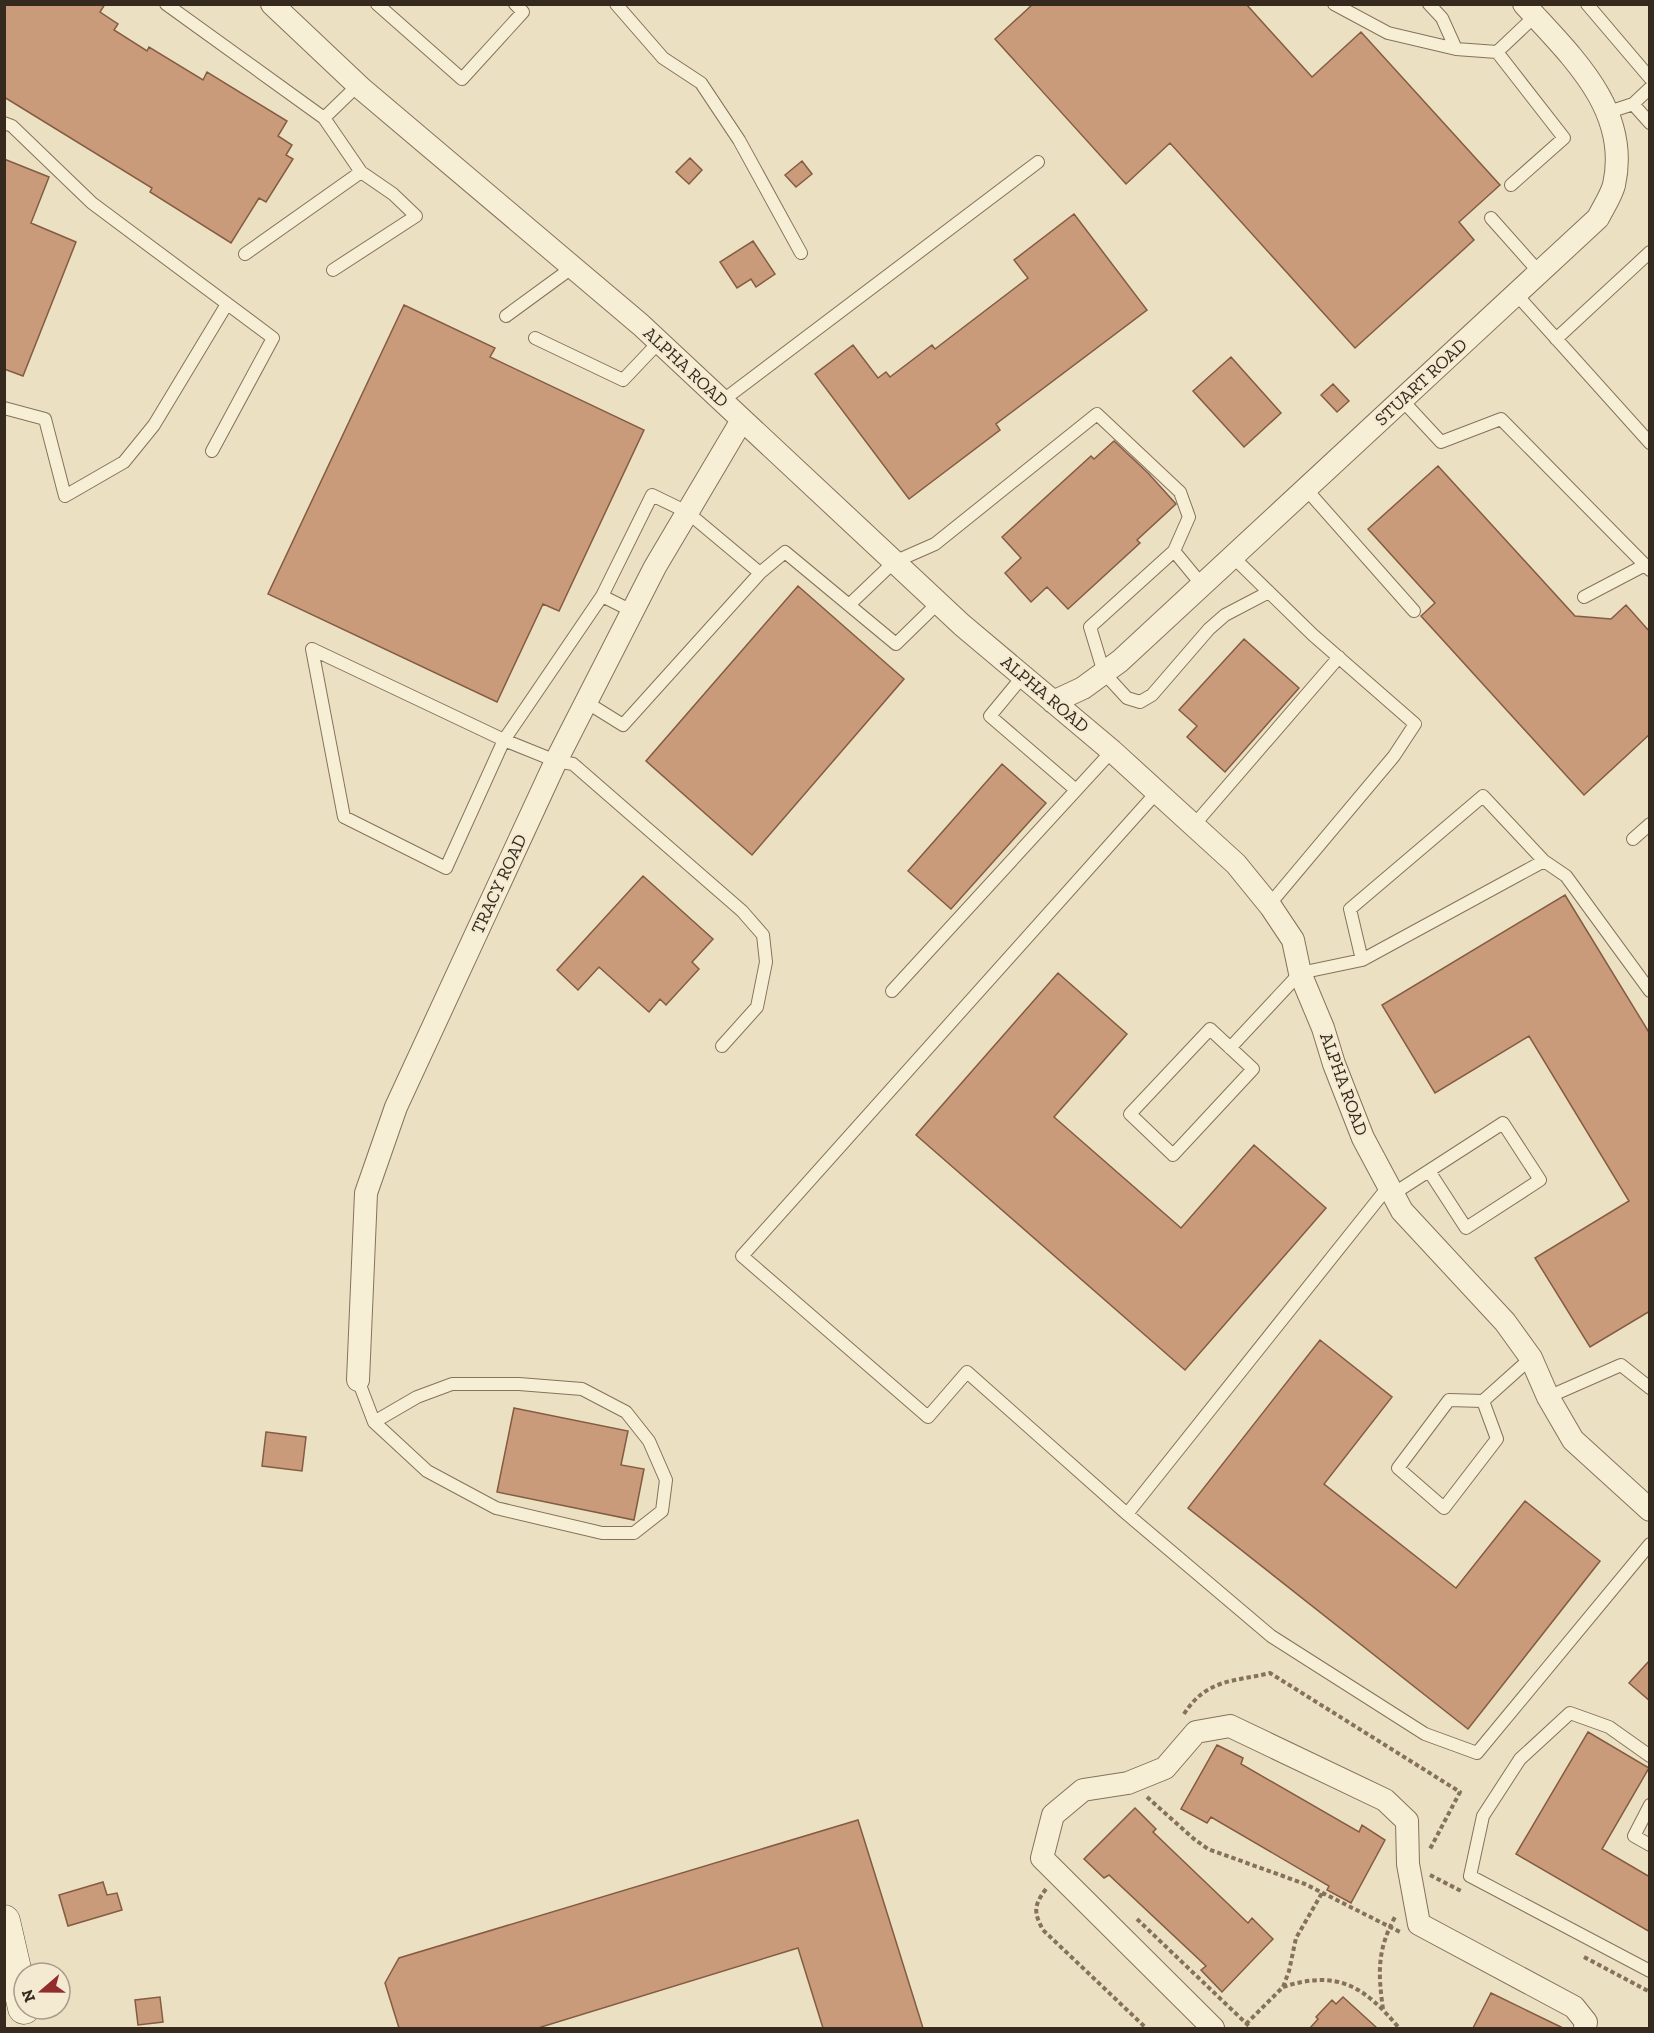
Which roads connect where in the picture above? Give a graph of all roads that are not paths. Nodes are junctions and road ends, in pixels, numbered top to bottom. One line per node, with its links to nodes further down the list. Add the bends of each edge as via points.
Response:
1 (166, 4): 17 (lane)
2 (272, 4): 13 (street, ALPHA ROAD)
3 (377, 4): 4 (lane, via 462,79 522,12)
4 (514, 4)
5 (616, 4): 25 (lane, via 663,58 701,83 739,140)
6 (1334, 4): 10 (lane, via 1388,33)
7 (1429, 4): 10 (lane, via 1442,18)
8 (1587, 4): 12 (lane)
9 (1530, 10): 11 (lane); 16 (street, STUART ROAD, via 1583,70)
10 (1456, 49): 11 (lane)
11 (1497, 52): 22 (lane, via 1564,138)
12 (1650, 78)
13 (358, 85): 17 (lane); 27 (street, ALPHA ROAD)
14 (1650, 88): 15 (lane)
15 (1633, 104): 16 (lane); 19 (lane)
16 (1609, 111): 29 (street, STUART ROAD, via 1617,154 1614,186 1598,218)
17 (324, 118): 21 (lane)
18 (4, 123): 31 (lane, via 12,126 92,203)
19 (1650, 123)
20 (1038, 162): 37 (lane)
21 (361, 172): 26 (lane); 28 (lane, via 416,216)
22 (1511, 185)
23 (1491, 218): 29 (lane)
24 (1650, 252): 34 (lane)
25 (801, 253)
26 (245, 254)
27 (573, 267): 32 (lane); 35 (street, ALPHA ROAD)
28 (333, 270)
29 (1539, 272): 30 (street, STUART ROAD)
30 (1516, 294): 34 (lane); 36 (street, STUART ROAD)
31 (227, 304): 38 (lane, via 154,425 124,462 65,496 45,418); 41 (lane, via 273,338)
32 (506, 316)
33 (535, 338): 35 (lane, via 623,380)
34 (1556, 339): 40 (lane)
35 (658, 342): 37 (street, ALPHA ROAD)
36 (1402, 400): 42 (street, STUART ROAD); 47 (lane, via 1441,442 1501,419)
37 (722, 401): 39 (street, ALPHA ROAD)
38 (4, 408)
39 (742, 420): 43 (street, TRACY ROAD); 46 (street, ALPHA ROAD)
40 (1650, 443)
41 (212, 451)
42 (1306, 489): 45 (street, STUART ROAD); 56 (lane)
43 (687, 512): 48 (lane); 51 (lane, via 652,495); 55 (street, TRACY ROAD)
44 (1174, 552): 46 (lane, via 1190,517 1180,492 1097,414 935,544); 49 (lane); 58 (lane, via 1090,627)
45 (1232, 556): 49 (street, STUART ROAD); 50 (lane)
46 (894, 562): 53 (street, ALPHA ROAD); 54 (lane)
47 (1647, 567): 52 (lane)
48 (760, 573): 54 (lane, via 785,552); 60 (lane, via 623,725)
49 (1202, 585): 58 (street, STUART ROAD)
50 (1269, 592): 57 (lane); 58 (lane, via 1225,615 1152,695 1140,702 1127,698)
51 (602, 596): 55 (lane); 62 (lane)
52 (1584, 597)
53 (938, 603): 54 (lane, via 896,644); 59 (street, ALPHA ROAD)
54 (849, 605)
55 (632, 611): 60 (street, TRACY ROAD)
56 (1414, 611)
57 (1339, 657): 68 (lane); 71 (lane, via 1415,724 1400,749)
58 (1104, 673): 61 (street, STUART ROAD)
59 (1023, 676): 61 (street, ALPHA ROAD); 65 (lane, via 990,716)
60 (586, 702): 64 (street, TRACY ROAD)
61 (1053, 702): 63 (street, ALPHA ROAD)
62 (504, 740): 62 (lane, via 446,868 344,818 312,649); 64 (lane)
63 (1113, 751): 65 (lane); 66 (street, ALPHA ROAD)
64 (556, 761): 76 (lane, via 573,764 742,911 763,935 766,962 757,1007); 81 (street, TRACY ROAD, via 396,1107 366,1193)
65 (1076, 790): 74 (lane)
66 (1157, 792): 68 (street, ALPHA ROAD); 87 (lane, via 742,1256 928,1417 967,1372)
67 (1650, 824): 69 (lane)
68 (1194, 825): 71 (street, ALPHA ROAD, via 1236,864)
69 (1633, 839)
70 (1544, 861): 72 (lane); 72 (lane, via 1483,796 1350,909); 75 (lane, via 1566,876)
71 (1269, 904): 73 (street, ALPHA ROAD, via 1293,940)
72 (1362, 960): 73 (lane)
73 (1300, 974): 77 (lane); 79 (street, ALPHA ROAD, via 1363,1138)
74 (892, 991)
75 (1650, 991)
76 (722, 1046)
77 (1230, 1048): 77 (lane, via 1253,1069 1173,1155 1130,1114 1210,1029)
78 (1429, 1171): 78 (lane, via 1466,1228 1540,1180 1503,1123); 79 (lane)
79 (1390, 1191): 80 (street, ALPHA ROAD, via 1402,1211 1505,1322); 87 (lane)
80 (1531, 1358): 83 (street, ALPHA ROAD); 84 (lane)
81 (358, 1380): 85 (lane)
82 (1650, 1388): 83 (lane, via 1621,1365)
83 (1548, 1397): 86 (street, ALPHA ROAD, via 1573,1440)
84 (1484, 1401): 84 (lane, via 1497,1440 1444,1508 1398,1468 1449,1400)
85 (374, 1422): 85 (lane, via 427,1471 496,1508 602,1533 634,1533 662,1511 666,1480 649,1441 626,1412 582,1389 452,1384 417,1396)
86 (1650, 1510)
87 (1127, 1514): 88 (lane, via 1271,1636 1425,1734 1477,1753)
88 (1650, 1544)
89 (1650, 1756): 94 (lane, via 1609,1727 1570,1713 1520,1758 1483,1816 1470,1876)
90 (1650, 1805): 91 (lane, via 1634,1836)
91 (1650, 1845)
92 (4, 1921): 93 (main road)
93 (13, 1961)
94 (1650, 1971)
95 (1213, 2028): 96 (street, via 1042,1858 1053,1815 1083,1790 1128,1783 1165,1768 1196,1732 1230,1726 1385,1800 1407,1821 1408,1864 1419,1924 1574,2007 1586,2022)
96 (1585, 2028)

